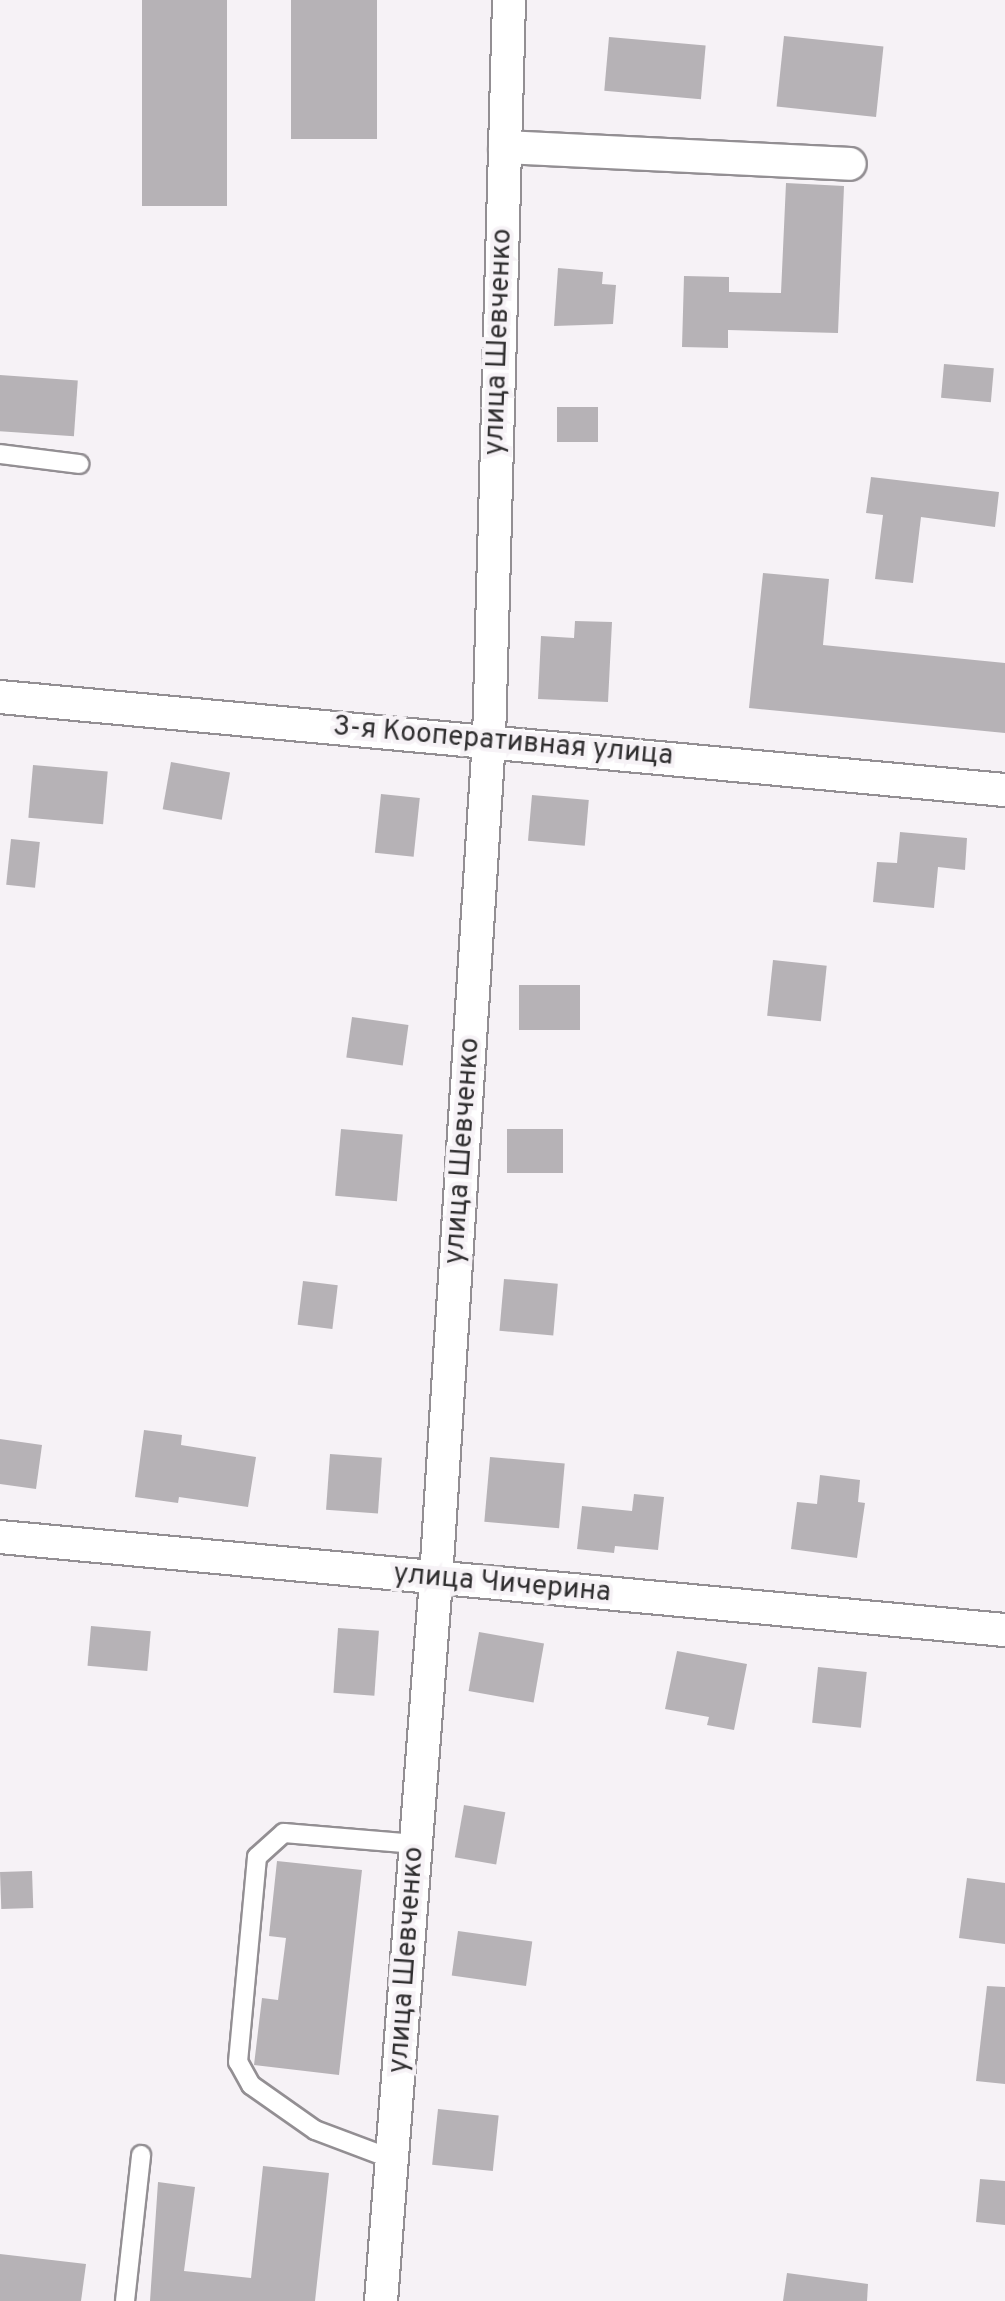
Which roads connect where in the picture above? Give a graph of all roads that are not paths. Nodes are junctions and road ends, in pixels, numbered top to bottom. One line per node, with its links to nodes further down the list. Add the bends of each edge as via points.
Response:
1 (509, 0): 2 (street, улица Шевченко)
2 (505, 147): 3 (street); 7 (street, улица Шевченко)
3 (850, 164)
4 (0, 454): 5 (lane)
5 (80, 464)
6 (0, 697): 7 (street, 3-я Кооперативная улица)
7 (488, 740): 8 (street, 3-я Кооперативная улица); 10 (street, улица Шевченко)
8 (1005, 790)
9 (0, 1537): 10 (street, улица Чичерина)
10 (436, 1578): 11 (street, улица Чичерина); 12 (street, улица Шевченко)
11 (1005, 1630)
12 (416, 1844): 14 (street, улица Шевченко); 14 (lane, via 284,1834 257,1858 238,2062 251,2084 315,2130)
13 (141, 2156): 15 (lane)
14 (392, 2159): 16 (street, улица Шевченко)
15 (124, 2301)
16 (382, 2301)

